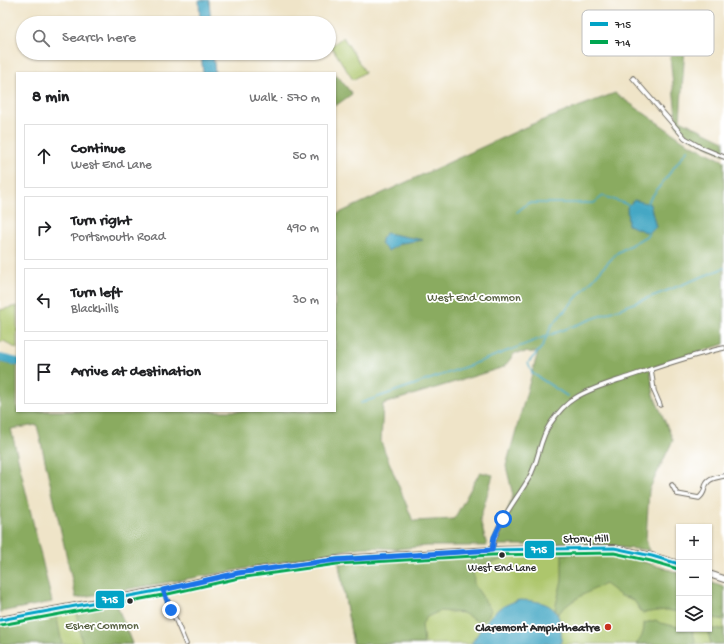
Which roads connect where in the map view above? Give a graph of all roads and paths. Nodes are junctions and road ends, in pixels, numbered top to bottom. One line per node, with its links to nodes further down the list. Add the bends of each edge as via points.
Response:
1 (633, 78): 2 (street, via 685,138)
2 (724, 157)
3 (724, 348): 4 (street)
4 (651, 369): 5 (street, via 654,391); 8 (street, via 586,392 563,408 544,434 533,470 503,519 494,537)
5 (660, 404)
6 (724, 476): 7 (street, via 709,480 700,498 676,494)
7 (672, 485)
8 (492, 550): 9 (main road, Stony Hill, via 614,548); 12 (main road, Stony Hill, via 303,564 238,573)
9 (676, 563)
10 (712, 575): 11 (main road)
11 (724, 579)
12 (163, 590): 13 (main road, Stony Hill); 14 (street)
13 (0, 620)
14 (186, 644)

